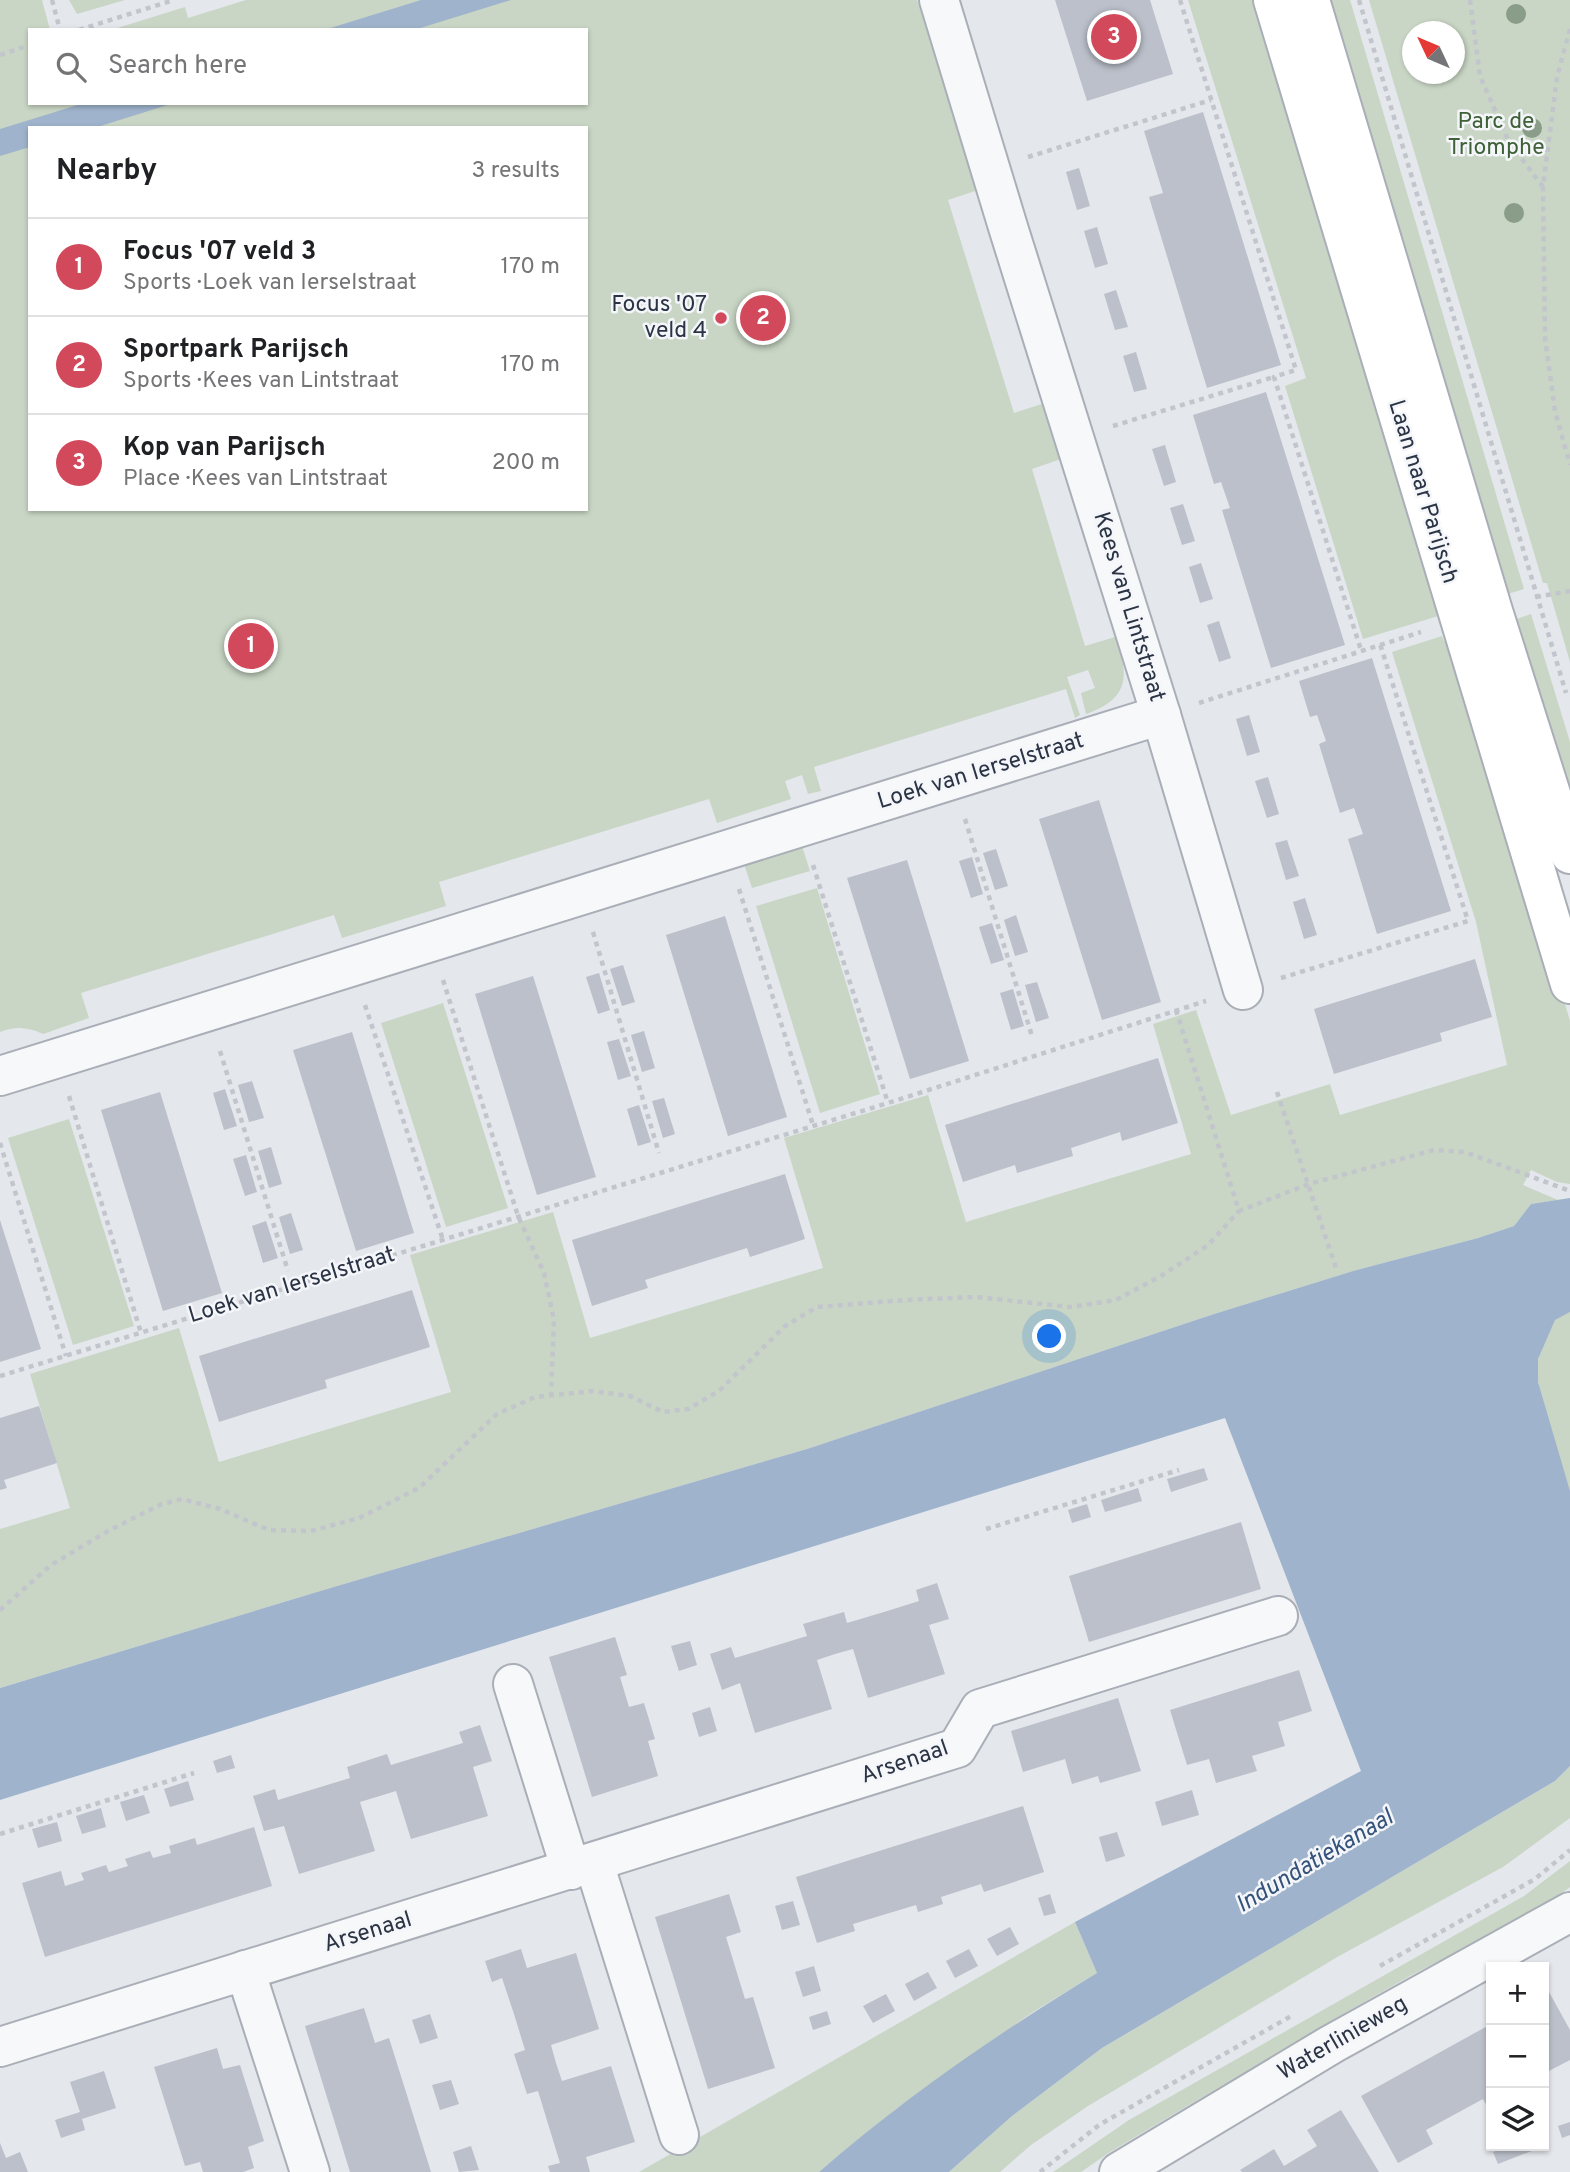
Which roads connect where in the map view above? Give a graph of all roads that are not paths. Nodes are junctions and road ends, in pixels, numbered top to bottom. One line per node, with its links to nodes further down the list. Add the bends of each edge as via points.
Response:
1 (939, 0): 5 (street, Kees van Lintstraat)
2 (1273, 0): 4 (street, Laan naar Parijsch)
3 (1310, 0): 4 (street, Laan naar Parijsch)
4 (1478, 615): 6 (street, Laan naar Parijsch); 7 (street, Laan naar Parijsch)
5 (1161, 715): 8 (street, Kees van Lintstraat); 9 (street, Loek van Ierselstraat)
6 (1570, 853)
7 (1570, 984)
8 (1243, 990)
9 (0, 1076)
10 (1278, 1616): 12 (street, Arsenaal, via 979,1710 957,1748)
11 (513, 1685): 12 (street)
12 (583, 1866): 14 (street, Arsenaal); 16 (street)
13 (1570, 1912): 18 (street, Waterlinieweg, via 1332,2043)
14 (245, 1970): 15 (street, Arsenaal); 17 (street)
15 (0, 2047)
16 (679, 2135)
17 (310, 2172)
18 (1119, 2172)

